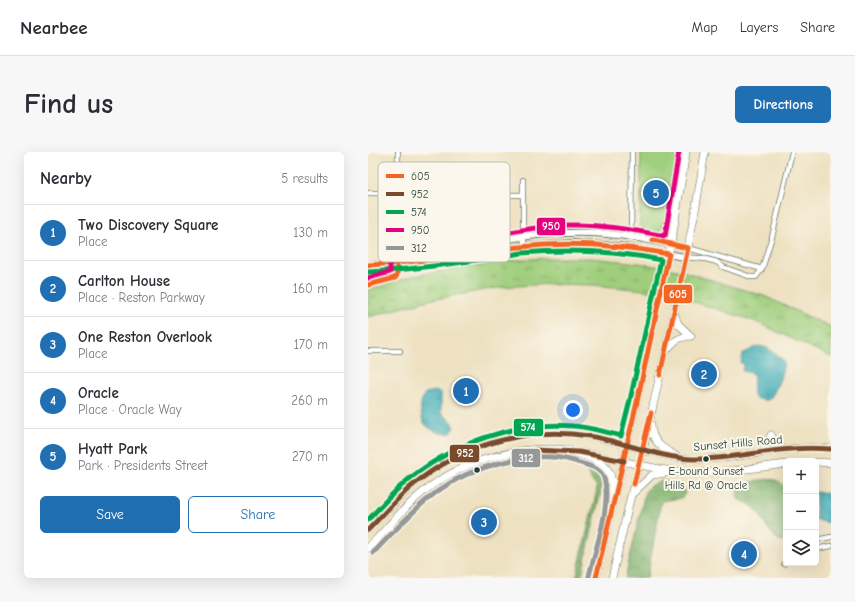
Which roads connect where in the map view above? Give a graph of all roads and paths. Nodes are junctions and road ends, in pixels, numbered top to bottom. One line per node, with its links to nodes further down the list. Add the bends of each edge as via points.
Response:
1 (398, 152): 6 (street)
2 (632, 152): 11 (street)
3 (686, 152): 13 (main road)
4 (705, 152): 16 (main road)
5 (792, 152): 22 (street)
6 (398, 162)
7 (523, 180): 9 (street)
8 (510, 194): 9 (street)
9 (523, 194): 10 (street)
10 (523, 237): 11 (street, via 570,232); 12 (street); 14 (street)
11 (631, 237): 13 (street)
12 (510, 240)
13 (671, 244): 16 (street); 17 (main road)
14 (524, 246): 15 (street); 17 (street, via 600,244)
15 (510, 248)
16 (688, 248): 18 (main road); 22 (street)
17 (669, 254): 18 (street); 28 (main road)
18 (685, 257): 22 (street, via 717,262 723,267 751,277 756,277); 23 (main road)
19 (404, 262): 20 (street)
20 (397, 263): 21 (street)
21 (368, 265)
22 (762, 269)
23 (674, 307): 26 (main road); 26 (main road, via 678,324 691,336 674,341)
24 (368, 351): 25 (street)
25 (400, 351)
26 (664, 353): 27 (main road)
27 (651, 416): 30 (main road); 34 (main road, via 653,438)
28 (626, 445): 30 (main road, Sunset Hills Road); 35 (main road); 43 (main road, Sunset Hills Road, via 587,435 561,433 525,434 498,440 459,456 428,474 404,493)
29 (564, 450): 35 (main road, Sunset Hills Road); 42 (main road, via 605,466 610,474); 47 (main road, Sunset Hills Road, via 511,453 477,461 454,472 416,499)
30 (643, 450): 34 (main road, Sunset Hills Road); 38 (main road)
31 (784, 450): 32 (main road, Sunset Hills Road); 33 (main road, Sunset Hills Road); 33 (main road, via 777,445 771,435)
32 (831, 450)
33 (763, 452): 34 (main road, Sunset Hills Road, via 706,459)
34 (678, 457)
35 (623, 461): 38 (main road, Sunset Hills Road); 42 (main road)
36 (819, 462): 37 (main road)
37 (831, 463)
38 (639, 464): 40 (main road, Sunset Hills Road); 41 (main road)
39 (783, 464): 40 (main road, Sunset Hills Road, via 716,473)
40 (673, 472): 41 (main road, via 652,475)
41 (631, 495): 50 (main road)
42 (613, 503): 49 (main road)
43 (368, 530)
44 (831, 537): 45 (street)
45 (819, 539)
46 (831, 546): 48 (street)
47 (368, 548)
48 (819, 548)
49 (596, 578)
50 (612, 578)

